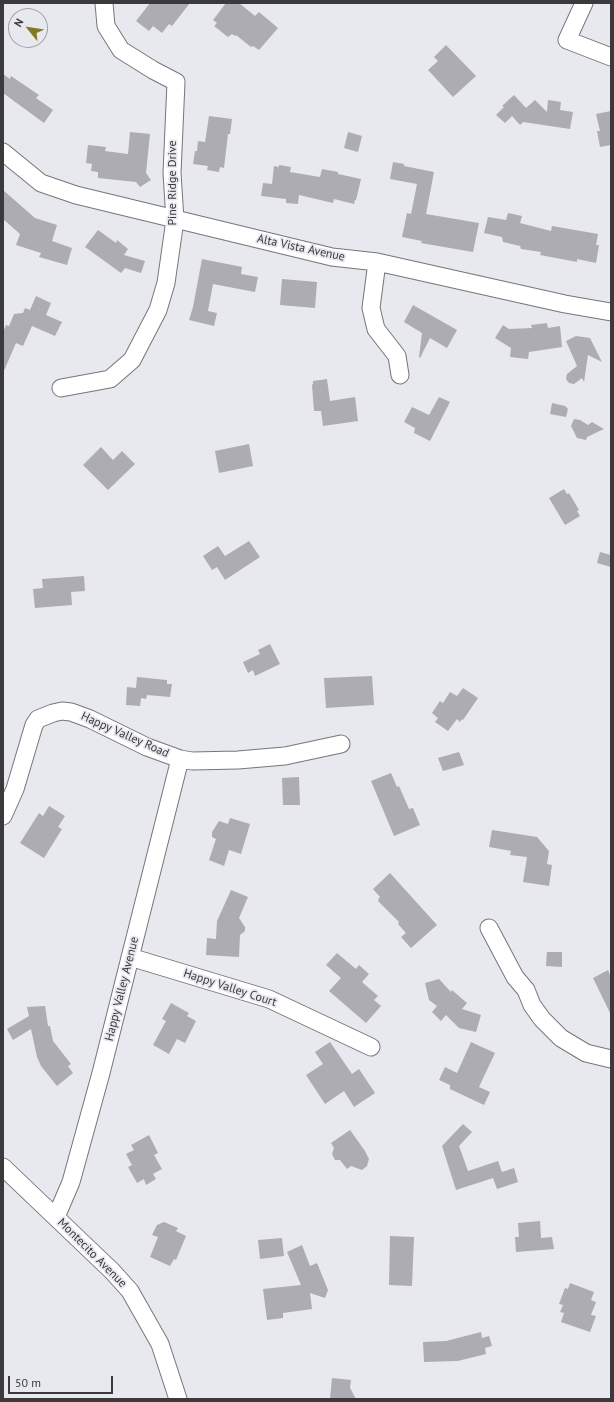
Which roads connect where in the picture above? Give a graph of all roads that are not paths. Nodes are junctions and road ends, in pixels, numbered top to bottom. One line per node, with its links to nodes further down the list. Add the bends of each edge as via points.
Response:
1 (104, 3): 5 (street, Pine Ridge Drive, via 106,26 121,50 176,82 172,173)
2 (584, 3): 3 (street, via 567,40)
3 (611, 57)
4 (3, 152): 5 (street, Alta Vista Avenue, via 41,183 76,195)
5 (175, 220): 6 (street, Alta Vista Avenue, via 332,257); 9 (street, Pine Ridge Drive, via 166,283 158,310 132,360 110,379)
6 (377, 262): 7 (street, Alta Vista Avenue); 8 (street, via 371,308 376,329 397,356)
7 (611, 312)
8 (400, 375)
9 (61, 388)
10 (341, 744): 11 (street, Happy Valley Road, via 284,756 206,761)
11 (180, 759): 12 (street, Happy Valley Road, via 147,748 71,712 44,715 34,725 15,789); 14 (street, Happy Valley Avenue)
12 (3, 816)
13 (490, 928): 16 (street, via 515,978 526,990 542,1019 561,1038 586,1053)
14 (130, 958): 15 (street, Happy Valley Court, via 269,999); 18 (street, Happy Valley Avenue, via 71,1182)
15 (370, 1047)
16 (611, 1059)
17 (3, 1168): 18 (street, Montecito Avenue)
18 (56, 1217): 19 (street, Montecito Avenue, via 130,1291 160,1344)
19 (178, 1399)

